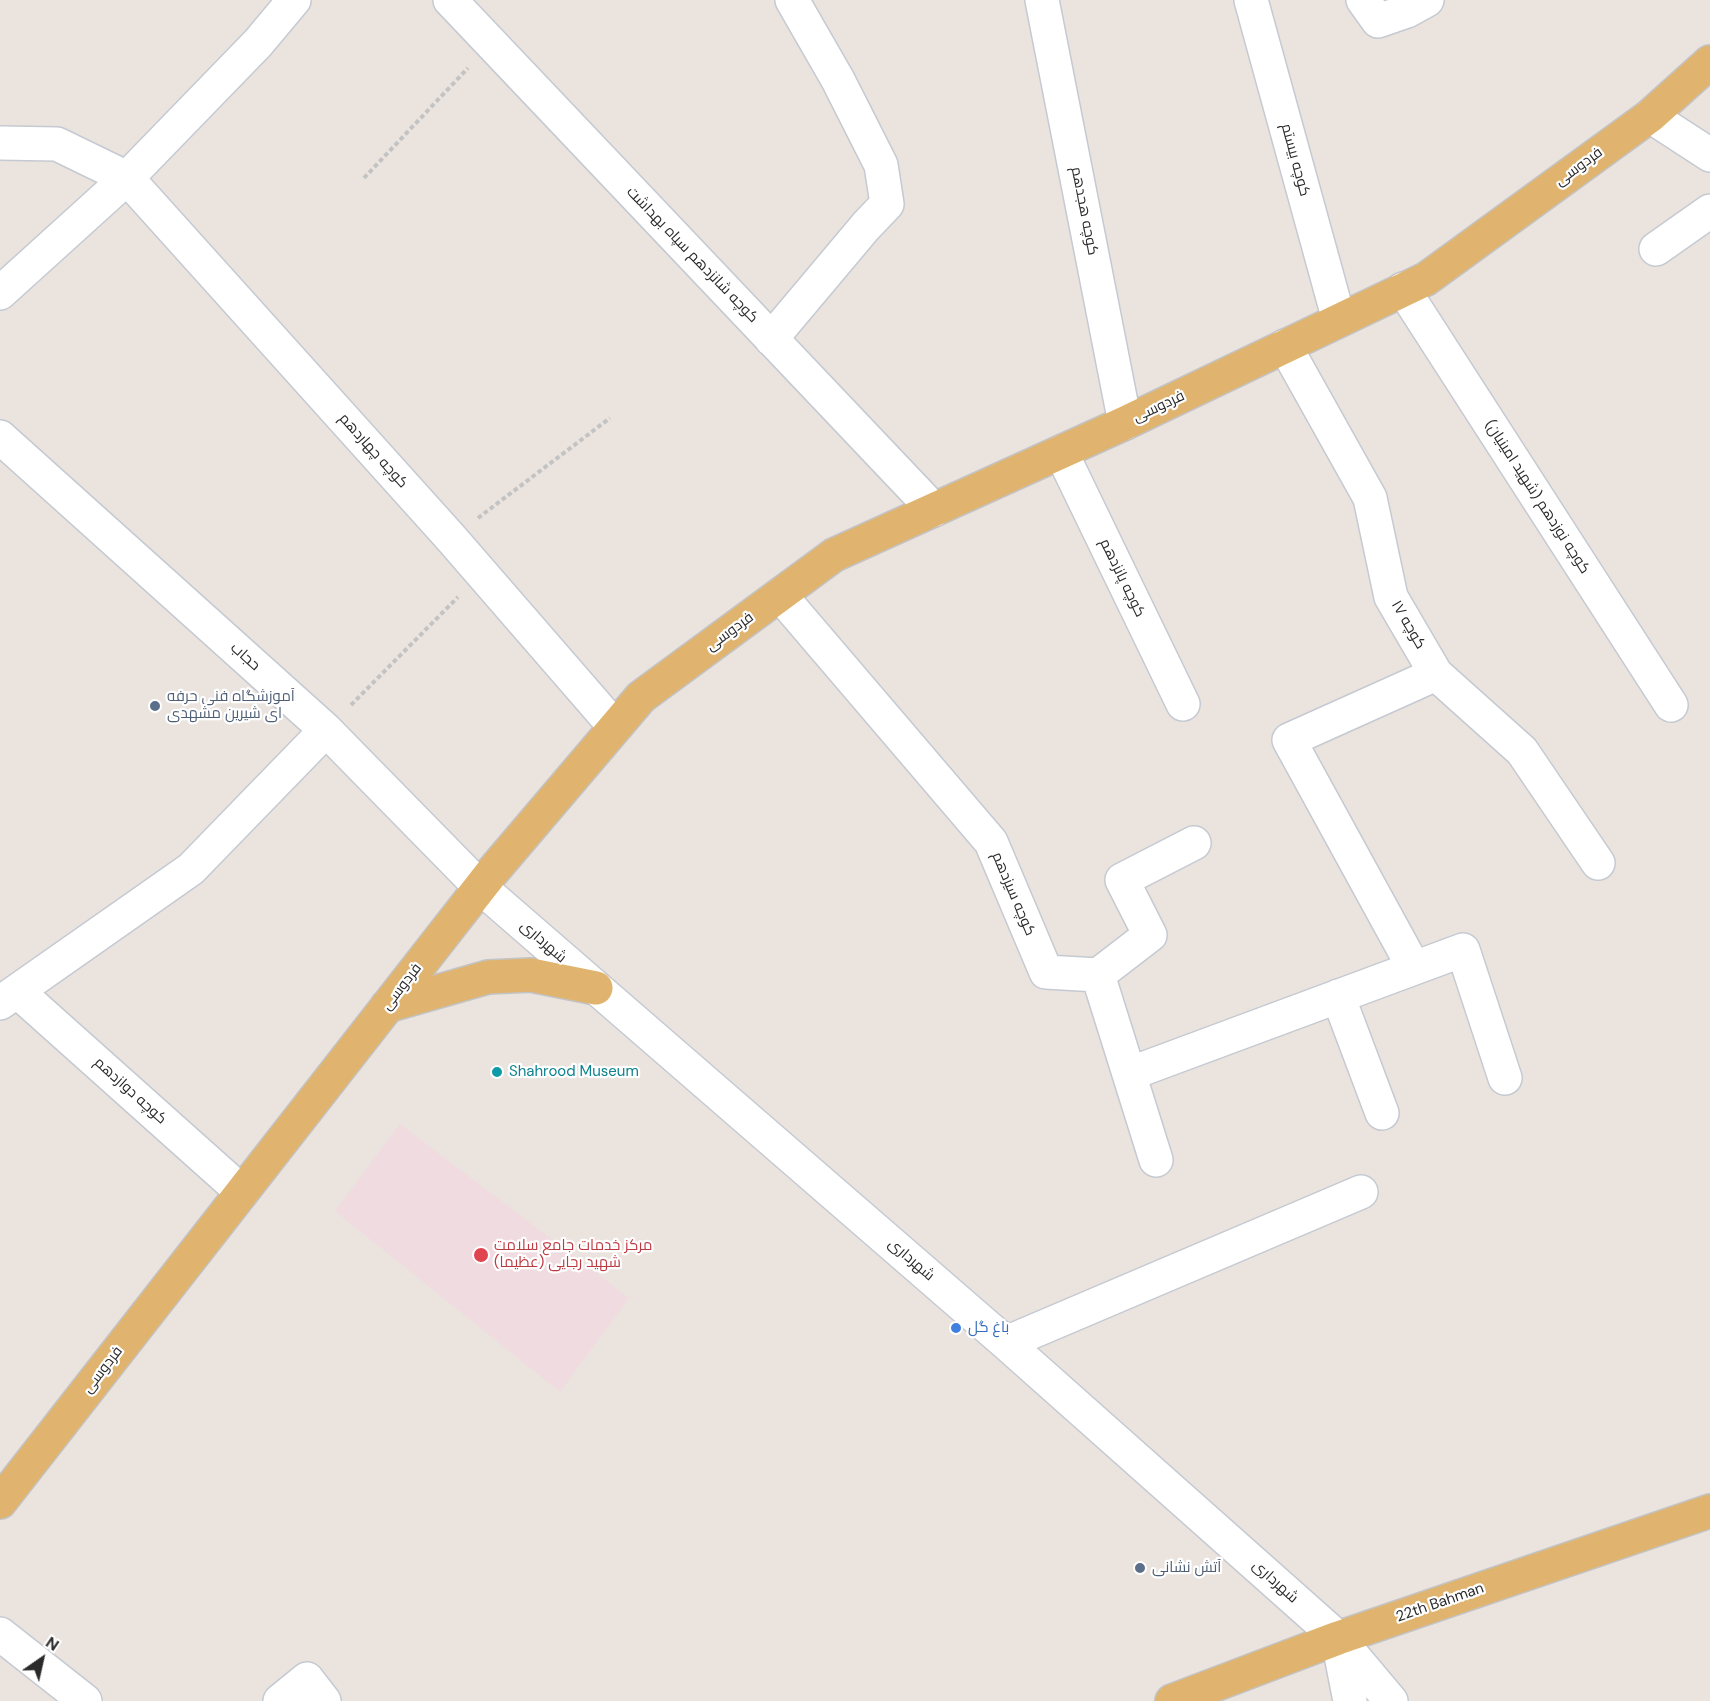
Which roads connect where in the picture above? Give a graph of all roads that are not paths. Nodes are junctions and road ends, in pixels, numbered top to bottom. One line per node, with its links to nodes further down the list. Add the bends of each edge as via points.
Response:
1 (294, 0): 12 (street, via 258,44)
2 (450, 0): 18 (street, کوچه شانزدهم سپاه بهداشت)
3 (792, 0): 18 (street, via 881,165 887,204)
4 (1042, 0): 20 (street, کوچه هجدهم)
5 (1251, 0): 17 (street, کوچه بیستم)
6 (1363, 0): 7 (street, via 1378,21)
7 (1427, 0)
8 (1710, 62): 9 (main road, فردوسی)
9 (1650, 116): 11 (street); 15 (main road, فردوسی, via 1426,279)
10 (0, 143): 12 (street, via 57,144)
11 (1710, 155)
12 (127, 178): 16 (street); 28 (street, کوچه چهاردهم)
13 (1710, 211): 14 (street)
14 (1656, 249)
15 (1403, 289): 17 (main road, فردوسی); 27 (street, کوچه نوزدهم (شهید امینیان))
16 (0, 293)
17 (1339, 320): 19 (main road, فردوسی)
18 (771, 339): 23 (street, کوچه شانزدهم سپاه بهداشت)
19 (1285, 346): 20 (main road, فردوسی); 25 (street, ۱۷ کوچه, via 1370,498 1391,597)
20 (1125, 423): 22 (main road, فردوسی)
21 (0, 437): 29 (street, حجاب)
22 (1061, 452): 23 (main road, فردوسی); 26 (street, کوچه پانزدهم)
23 (934, 510): 24 (main road, فردوسی, via 834,555)
24 (780, 595): 28 (main road, فردوسی, via 641,697); 34 (street, کوچه سیزدهم, via 991,842 1046,972)
25 (1436, 674): 31 (street, ۱۷ کوچه, via 1522,751); 33 (street, via 1289,740)
26 (1183, 704)
27 (1671, 705)
28 (615, 727): 32 (main road, فردوسی)
29 (326, 730): 32 (street, حجاب); 37 (street, via 191,869)
30 (1194, 843): 34 (street, via 1122,880 1150,935)
31 (1598, 863)
32 (480, 887): 35 (street, شهرداری); 38 (main road, فردوسی)
33 (1414, 968): 36 (street); 40 (street, via 1463,950)
34 (1098, 975): 39 (street)
35 (596, 988): 38 (main road, via 531,975 488,977); 45 (street, شهرداری)
36 (1338, 996): 39 (street); 41 (street)
37 (9, 997): 43 (street, کوچه دوازدهم)
38 (387, 1006): 43 (main road, فردوسی)
39 (1129, 1074): 42 (street)
40 (1505, 1078)
41 (1382, 1113)
42 (1156, 1160)
43 (242, 1192): 46 (main road, فردوسی)
44 (1361, 1192): 45 (street)
45 (1006, 1343): 49 (street, شهرداری)
46 (0, 1502)
47 (1710, 1511): 49 (main road, 22th Bahman)
48 (0, 1634): 50 (street)
49 (1338, 1638): 53 (main road, 22th Bahman); 54 (street); 55 (street, شهرداری)
50 (85, 1701)
51 (280, 1701): 52 (street, via 307,1679)
52 (324, 1701)
53 (1172, 1701)
54 (1350, 1701)
55 (1391, 1701)

